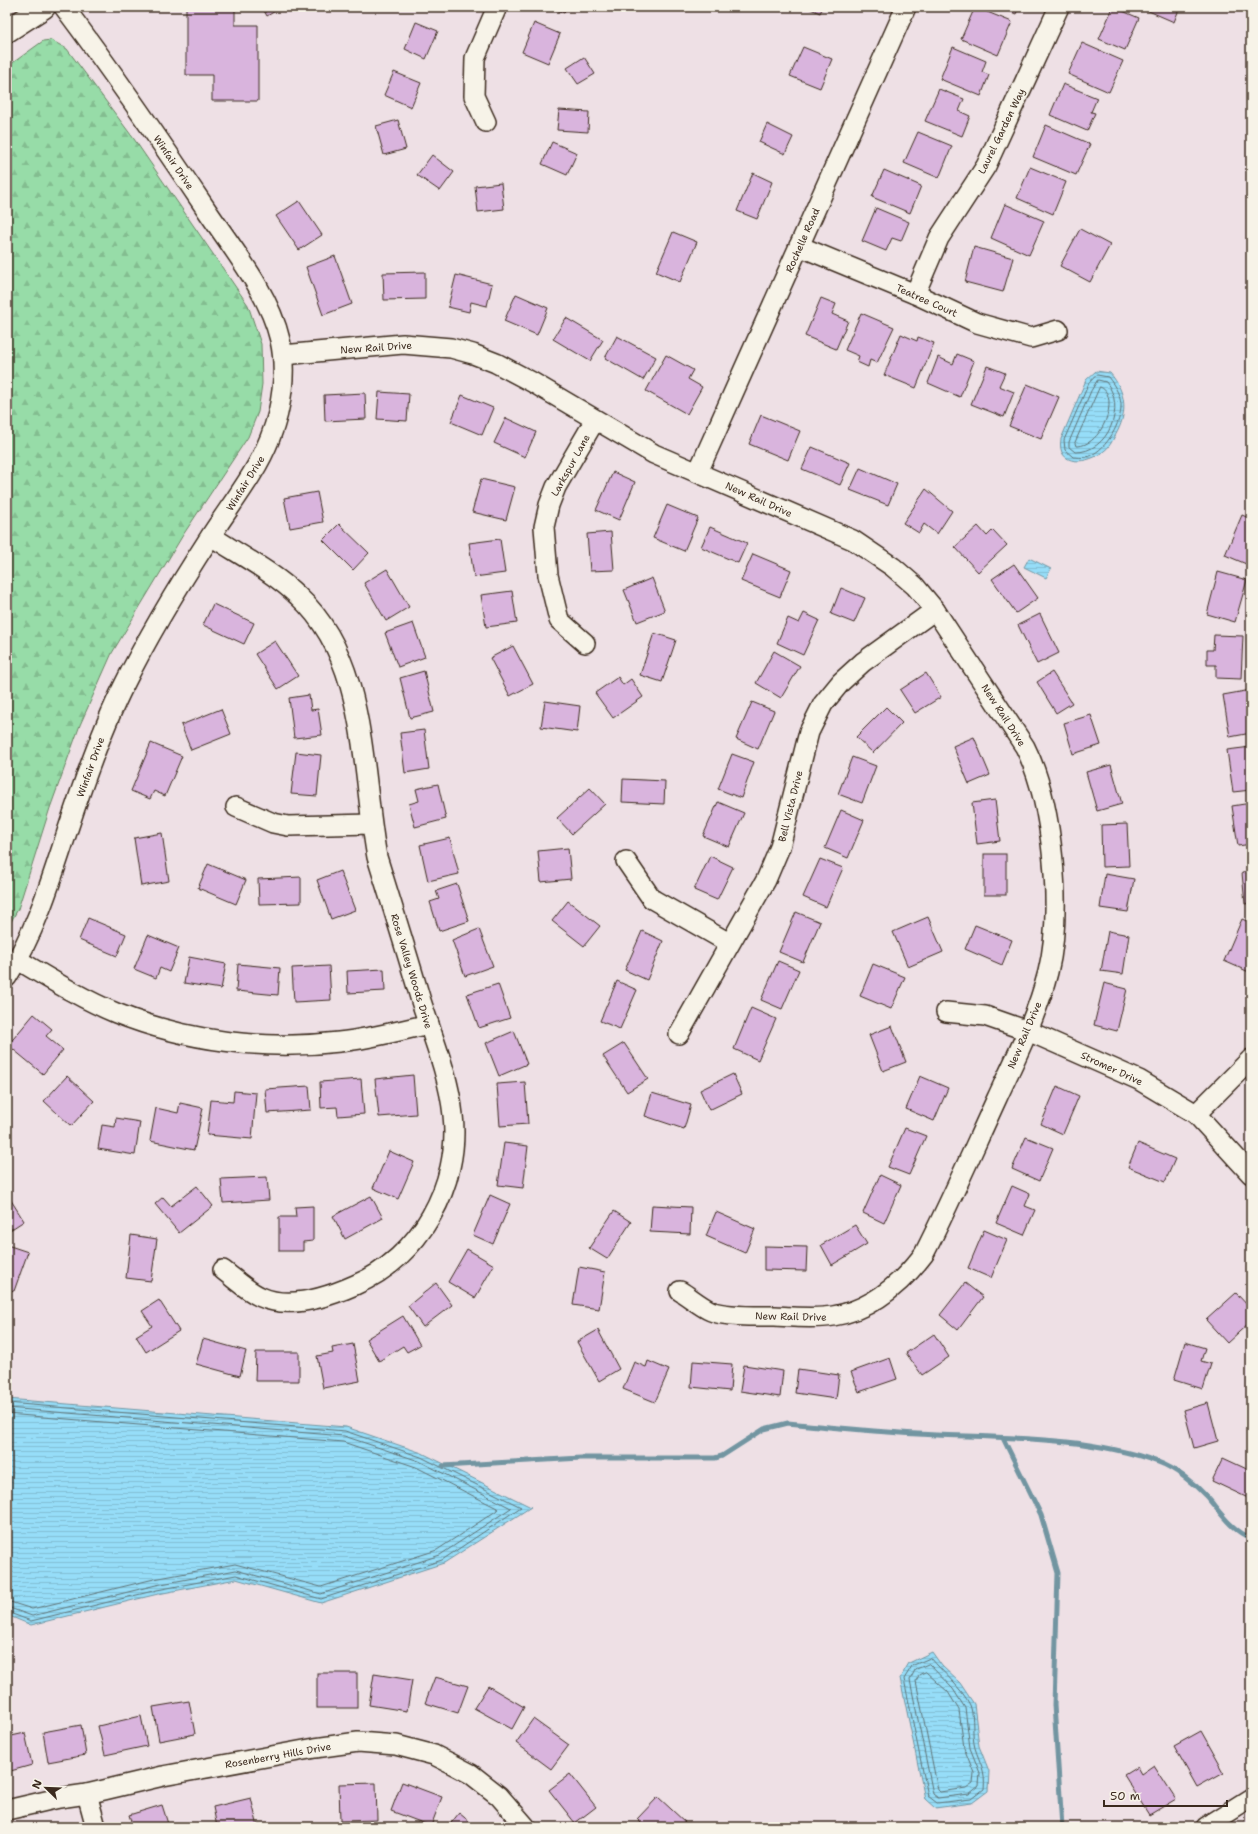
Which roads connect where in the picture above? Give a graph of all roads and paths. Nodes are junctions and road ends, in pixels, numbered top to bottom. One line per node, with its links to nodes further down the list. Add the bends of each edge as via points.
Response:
1 (44, 7): 6 (main road)
2 (64, 7): 11 (street, Winfair Drive, via 136,106 250,274 280,337)
3 (497, 7): 7 (street, via 475,58 474,96)
4 (906, 7): 8 (street, Rochelle Road)
5 (1059, 7): 9 (street, Laurel Garden Way, via 986,166 940,238)
6 (7, 31)
7 (486, 122)
8 (799, 246): 9 (street, Teatree Court); 13 (street, Rochelle Road)
9 (916, 294): 10 (street, Teatree Court, via 977,323 1031,338)
10 (1058, 330)
11 (283, 355): 12 (street, New Rail Drive, via 402,344 451,348 496,363); 14 (street, Winfair Drive, via 282,390 278,416 271,435 255,468)
12 (595, 420): 13 (street, New Rail Drive, via 654,454); 16 (street, Larkspur Lane, via 556,487 544,527 548,575 559,620)
13 (698, 472): 15 (street, New Rail Drive, via 853,540 893,567 915,586)
14 (211, 536): 18 (street, Rose Valley Woods Drive, via 299,596 332,639 348,673 353,695); 21 (street, Winfair Drive, via 154,626 121,690 84,782 42,909)
15 (935, 610): 20 (street, Bell Vista Drive, via 863,662 822,704 809,732 780,847 766,880); 25 (street, New Rail Drive, via 1025,747 1034,764 1048,821 1055,904 1054,938 1048,972)
16 (585, 643)
17 (236, 806): 18 (street, via 273,823 288,826)
18 (371, 824): 24 (street, Rose Valley Woods Drive, via 377,858)
19 (626, 861): 20 (street, via 652,899)
20 (729, 943): 26 (street, Bell Vista Drive)
21 (18, 960): 22 (street, Winfair Drive); 24 (street, via 77,995 115,1013 175,1032 218,1040 312,1045 366,1038)
22 (7, 977)
23 (946, 1012): 25 (street, Stromer Drive, via 985,1016)
24 (428, 1024): 30 (street, Rose Valley Woods Drive, via 454,1116 453,1152 444,1190 418,1238 404,1253 377,1274 341,1292 318,1298 290,1302 262,1298)
25 (1028, 1030): 28 (street, Stromer Drive, via 1139,1080); 31 (street, New Rail Drive, via 924,1254 904,1279 881,1297 850,1312 815,1318 712,1311)
26 (679, 1034)
27 (1251, 1059): 28 (street)
28 (1196, 1114): 29 (street, Stromer Drive)
29 (1251, 1174)
30 (223, 1270)
31 (680, 1291)
32 (87, 1794): 34 (street, Rosenberry Hills Drive); 35 (street); 36 (street, Rosenberry Hills Drive, via 163,1776 358,1742 396,1745 434,1755 471,1774 499,1796)
33 (1251, 1798): 37 (street)
34 (7, 1810)
35 (96, 1827)
36 (526, 1827)
37 (1205, 1827)

